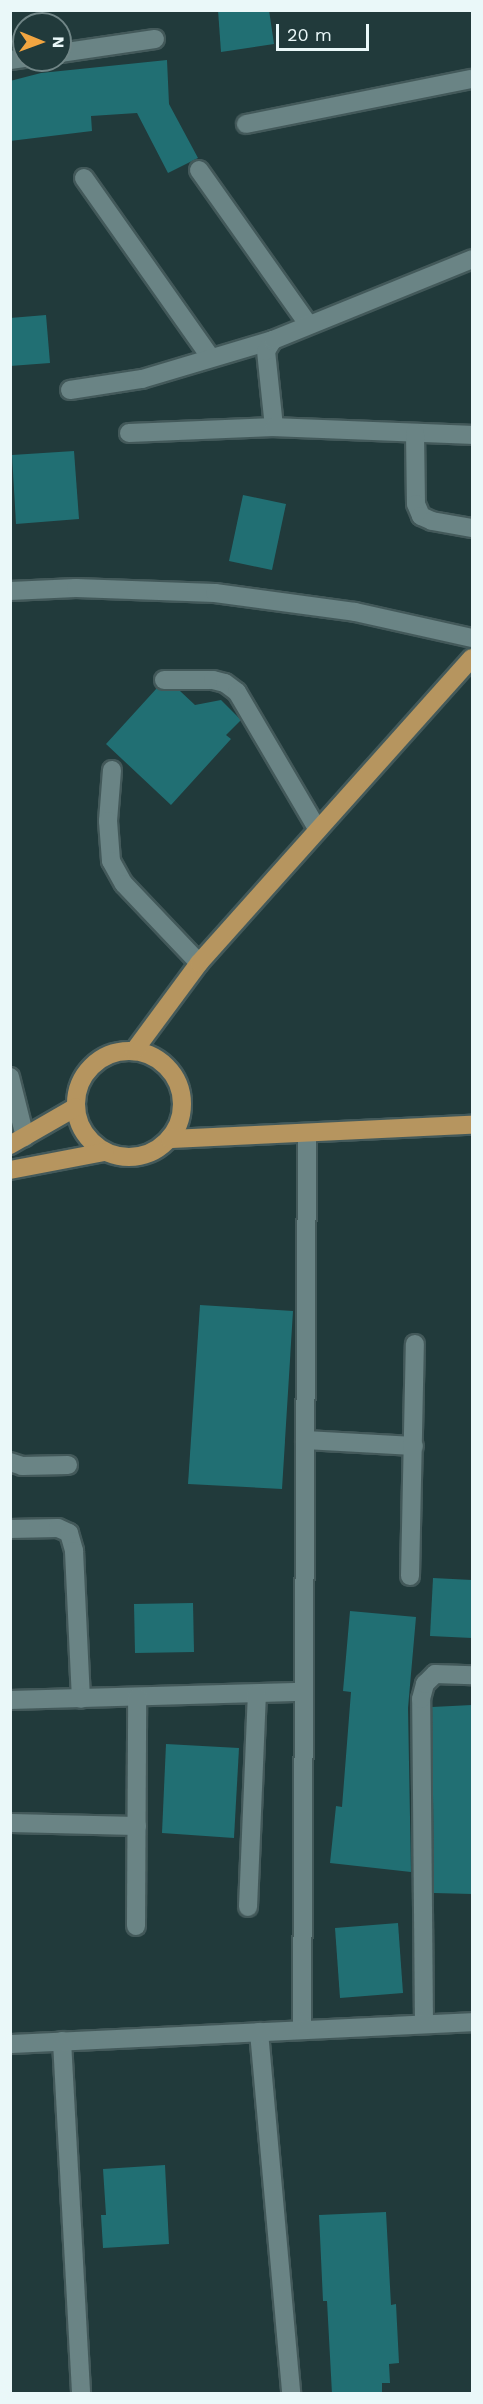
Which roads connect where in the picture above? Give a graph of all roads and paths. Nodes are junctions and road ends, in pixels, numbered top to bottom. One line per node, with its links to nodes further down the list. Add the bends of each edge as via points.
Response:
1 (155, 39): 2 (street)
2 (72, 51)
3 (472, 78): 4 (street)
4 (246, 124)
5 (199, 170): 8 (street)
6 (84, 178): 10 (street)
7 (472, 259): 8 (street)
8 (308, 324): 9 (street)
9 (273, 340): 10 (street); 12 (street, via 266,351)
10 (211, 358): 11 (street, via 142,380)
11 (70, 390)
12 (274, 427): 13 (street); 14 (street)
13 (129, 432)
14 (416, 433): 15 (street); 16 (street, via 416,504 421,516)
15 (472, 435)
16 (472, 528)
17 (10, 591): 18 (street, via 76,588 216,593 355,612)
18 (472, 638)
19 (472, 658): 22 (main road)
20 (164, 680): 22 (street, via 213,680 237,692)
21 (112, 770): 23 (street, via 108,821 111,861 124,884)
22 (318, 830): 23 (main road)
23 (199, 963): 24 (main road)
24 (134, 1051): 26 (main road, via 116,1052 86,1072 78,1089); 29 (main road, via 157,1059 175,1076 182,1108)
25 (10, 1077): 30 (street)
26 (76, 1107): 30 (main road); 31 (main road, via 84,1133)
27 (472, 1125): 28 (main road)
28 (307, 1133): 29 (main road); 34 (street)
29 (170, 1139): 31 (main road, via 139,1157)
30 (18, 1141)
31 (104, 1152): 32 (main road)
32 (10, 1170)
33 (415, 1344): 35 (street)
34 (305, 1440): 35 (street); 41 (street)
35 (414, 1446): 39 (street)
36 (10, 1462): 37 (street, via 22,1466)
37 (68, 1465)
38 (10, 1529): 44 (street, via 58,1528 69,1533 74,1551)
39 (410, 1576)
40 (472, 1675): 51 (street, via 435,1674 425,1684 422,1699)
41 (304, 1692): 42 (street); 52 (street)
42 (256, 1694): 43 (street); 48 (street)
43 (137, 1697): 44 (street); 47 (street)
44 (81, 1699): 45 (street)
45 (10, 1700)
46 (10, 1823): 47 (street)
47 (137, 1826): 49 (street)
48 (248, 1907)
49 (136, 1926)
50 (472, 2022): 51 (street)
51 (424, 2024): 52 (street)
52 (302, 2030): 53 (street)
53 (259, 2032): 54 (street); 57 (street)
54 (62, 2041): 55 (street); 56 (street)
55 (10, 2044)
56 (81, 2394)
57 (291, 2394)

